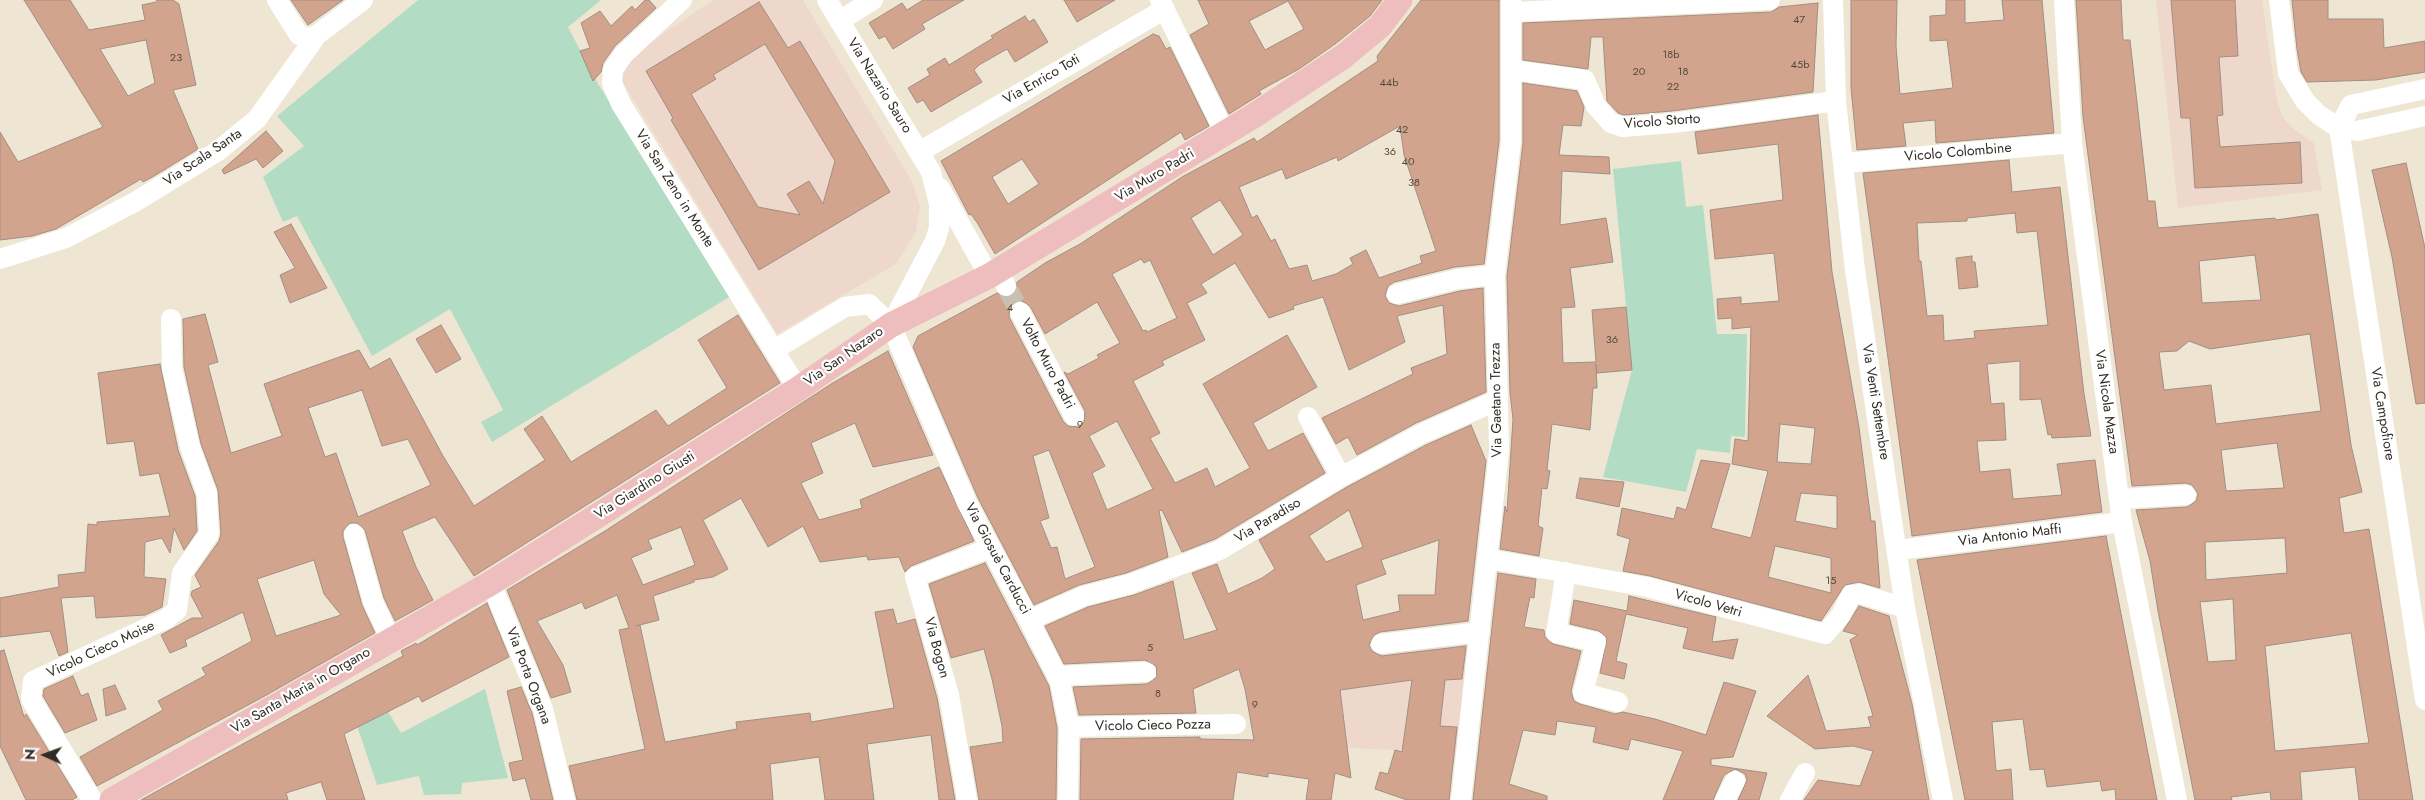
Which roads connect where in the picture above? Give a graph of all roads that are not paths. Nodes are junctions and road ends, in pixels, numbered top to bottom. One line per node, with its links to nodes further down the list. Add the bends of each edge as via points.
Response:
1 (276, 0): 14 (street, via 299,35 308,38)
2 (363, 0): 14 (street, Via Scala Santa)
3 (682, 0): 32 (street, Via San Zeno in Monte, via 623,55 613,70 612,83 621,104)
4 (827, 0): 13 (street, Via Nazario Sauro)
5 (873, 0): 13 (street)
6 (1400, 0): 20 (main road, Via Muro Padri, via 1380,26 1344,56)
7 (1770, 0): 12 (street)
8 (1833, 0): 17 (street, Via Venti Settembre)
9 (2064, 0): 21 (street, Via Nicola Mazza)
10 (2279, 0): 19 (street, via 2288,73 2305,101)
11 (1162, 4): 20 (street); 22 (street, Via Enrico Toti)
12 (1512, 6): 15 (street, Via Gaetano Trezza)
13 (839, 21): 22 (street, Via Nazario Sauro)
14 (317, 35): 25 (street, Via Scala Santa, via 258,119 218,151 135,202 66,238)
15 (1512, 70): 17 (street, Vicolo Storto, via 1585,80 1596,106 1611,123 1624,127); 26 (street, Via Gaetano Trezza, via 1511,142)
16 (2422, 90): 18 (street); 19 (street, via 2351,105)
17 (1836, 101): 23 (street, Via Venti Settembre)
18 (2424, 116): 19 (street, via 2356,131)
19 (2339, 128): 49 (street, Via Campofiore)
20 (1225, 133): 27 (main road, Via Muro Padri)
21 (2072, 143): 23 (street, Vicolo Colombine); 39 (street, Via Nicola Mazza)
22 (919, 152): 24 (street, Via Nazario Sauro)
23 (1844, 163): 43 (street, Via Venti Settembre, via 1854,270)
24 (931, 172): 27 (street, Via Nazario Sauro); 31 (street, Via Nazario Sauro, via 940,204 939,228)
25 (0, 259)
26 (1495, 275): 28 (street, via 1458,279); 34 (street, Via Gaetano Trezza)
27 (998, 278): 31 (main road, Via Muro Padri)
28 (1397, 294)
29 (1020, 312): 35 (street, Volto Muro Padri)
30 (171, 319): 61 (street, Vicolo Cieco Moise, via 172,368 190,447 207,494 209,534 182,573 177,610 166,619 33,681 31,700)
31 (891, 324): 32 (street, via 869,304 845,307); 33 (main road, Via San Nazaro); 42 (street, Via Giosuè Carducci, via 931,423)
32 (774, 350): 33 (street, Via San Zeno in Monte)
33 (798, 389): 46 (main road, Via Giardino Giusti)
34 (1498, 400): 37 (street, Via Paradiso, via 1421,434); 44 (street, Via Gaetano Trezza, via 1499,450)
35 (1074, 416)
36 (1308, 417): 37 (street)
37 (1341, 477): 48 (street, Via Paradiso, via 1220,550 1130,584 1084,596)
38 (2186, 495): 39 (street)
39 (2119, 499): 40 (street, Via Nicola Mazza)
40 (2122, 522): 43 (street, Via Antonio Maffi); 70 (street, Via Nicola Mazza)
41 (354, 534): 51 (street, via 373,602)
42 (990, 548): 48 (street, Via Giosuè Carducci); 64 (street, Via Bogon, via 915,577 949,695)
43 (1898, 550): 47 (street, Via Venti Settembre)
44 (1489, 559): 45 (street, Vicolo Vetri); 50 (street, Via Gaetano Trezza)
45 (1566, 572): 47 (street, Vicolo Vetri, via 1647,587 1825,634 1851,595 1860,594); 56 (street, via 1556,632 1596,642 1583,693)
46 (491, 583): 51 (main road, Via Santa Maria in Organo); 63 (street, Via Porta Organa, via 543,709)
47 (1905, 608): 69 (street, Via Venti Settembre)
48 (1029, 620): 54 (street, Via Giosuè Carducci)
49 (2420, 630): 55 (street, Via Campofiore)
50 (1480, 632): 52 (street); 66 (street, Via Gaetano Trezza)
51 (391, 640): 62 (main road, Via Santa Maria in Organo)
52 (1380, 644)
53 (1146, 672): 54 (street)
54 (1057, 676): 58 (street, Via Giosuè Carducci, via 1066,703)
55 (2425, 700)
56 (1618, 702)
57 (1236, 724): 58 (street, Vicolo Cieco Pozza)
58 (1069, 727): 65 (street, Via Giosuè Carducci)
59 (1805, 773): 68 (street)
60 (1735, 781): 67 (street)
61 (92, 800)
62 (112, 800)
63 (565, 800)
64 (967, 800)
65 (1068, 800)
66 (1461, 800)
67 (1725, 800)
68 (1790, 800)
69 (1943, 800)
70 (2177, 800)

